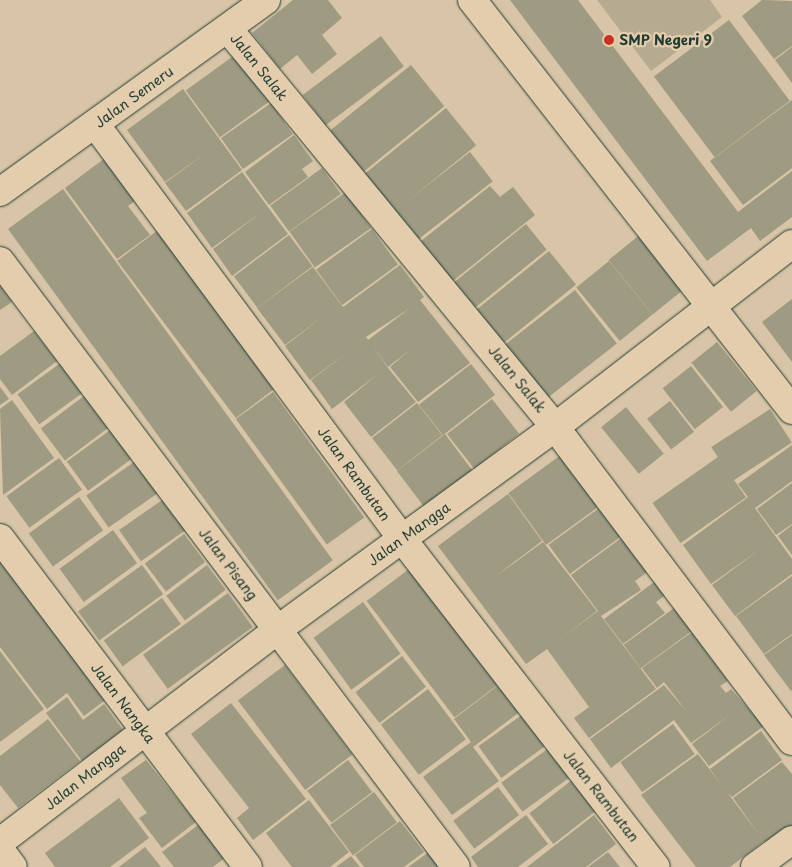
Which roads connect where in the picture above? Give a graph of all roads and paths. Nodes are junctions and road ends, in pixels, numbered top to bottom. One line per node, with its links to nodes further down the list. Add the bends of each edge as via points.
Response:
1 (266, 0): 3 (street, Jalan Semeru)
2 (472, 0): 8 (street)
3 (228, 29): 4 (street, Jalan Semeru); 10 (street, Jalan Salak)
4 (95, 124): 5 (street, Jalan Semeru); 12 (street, Jalan Rambutan)
5 (0, 192)
6 (792, 244): 8 (street, Jalan Mangga)
7 (0, 261): 13 (street, Jalan Pisang)
8 (713, 305): 9 (street); 10 (street, Jalan Mangga)
9 (792, 410)
10 (556, 427): 12 (street, Jalan Mangga); 15 (street, Jalan Salak)
11 (0, 538): 14 (street, Jalan Nangka)
12 (403, 540): 13 (street, Jalan Mangga); 22 (street, Jalan Rambutan)
13 (277, 630): 14 (street, Jalan Mangga); 21 (street, Jalan Pisang)
14 (144, 732): 17 (street, Jalan Mangga); 20 (street, Jalan Nangka)
15 (792, 741)
16 (792, 840): 23 (street)
17 (0, 842)
18 (0, 850): 19 (street)
19 (12, 867)
20 (248, 867)
21 (456, 867)
22 (656, 867)
23 (755, 867)

